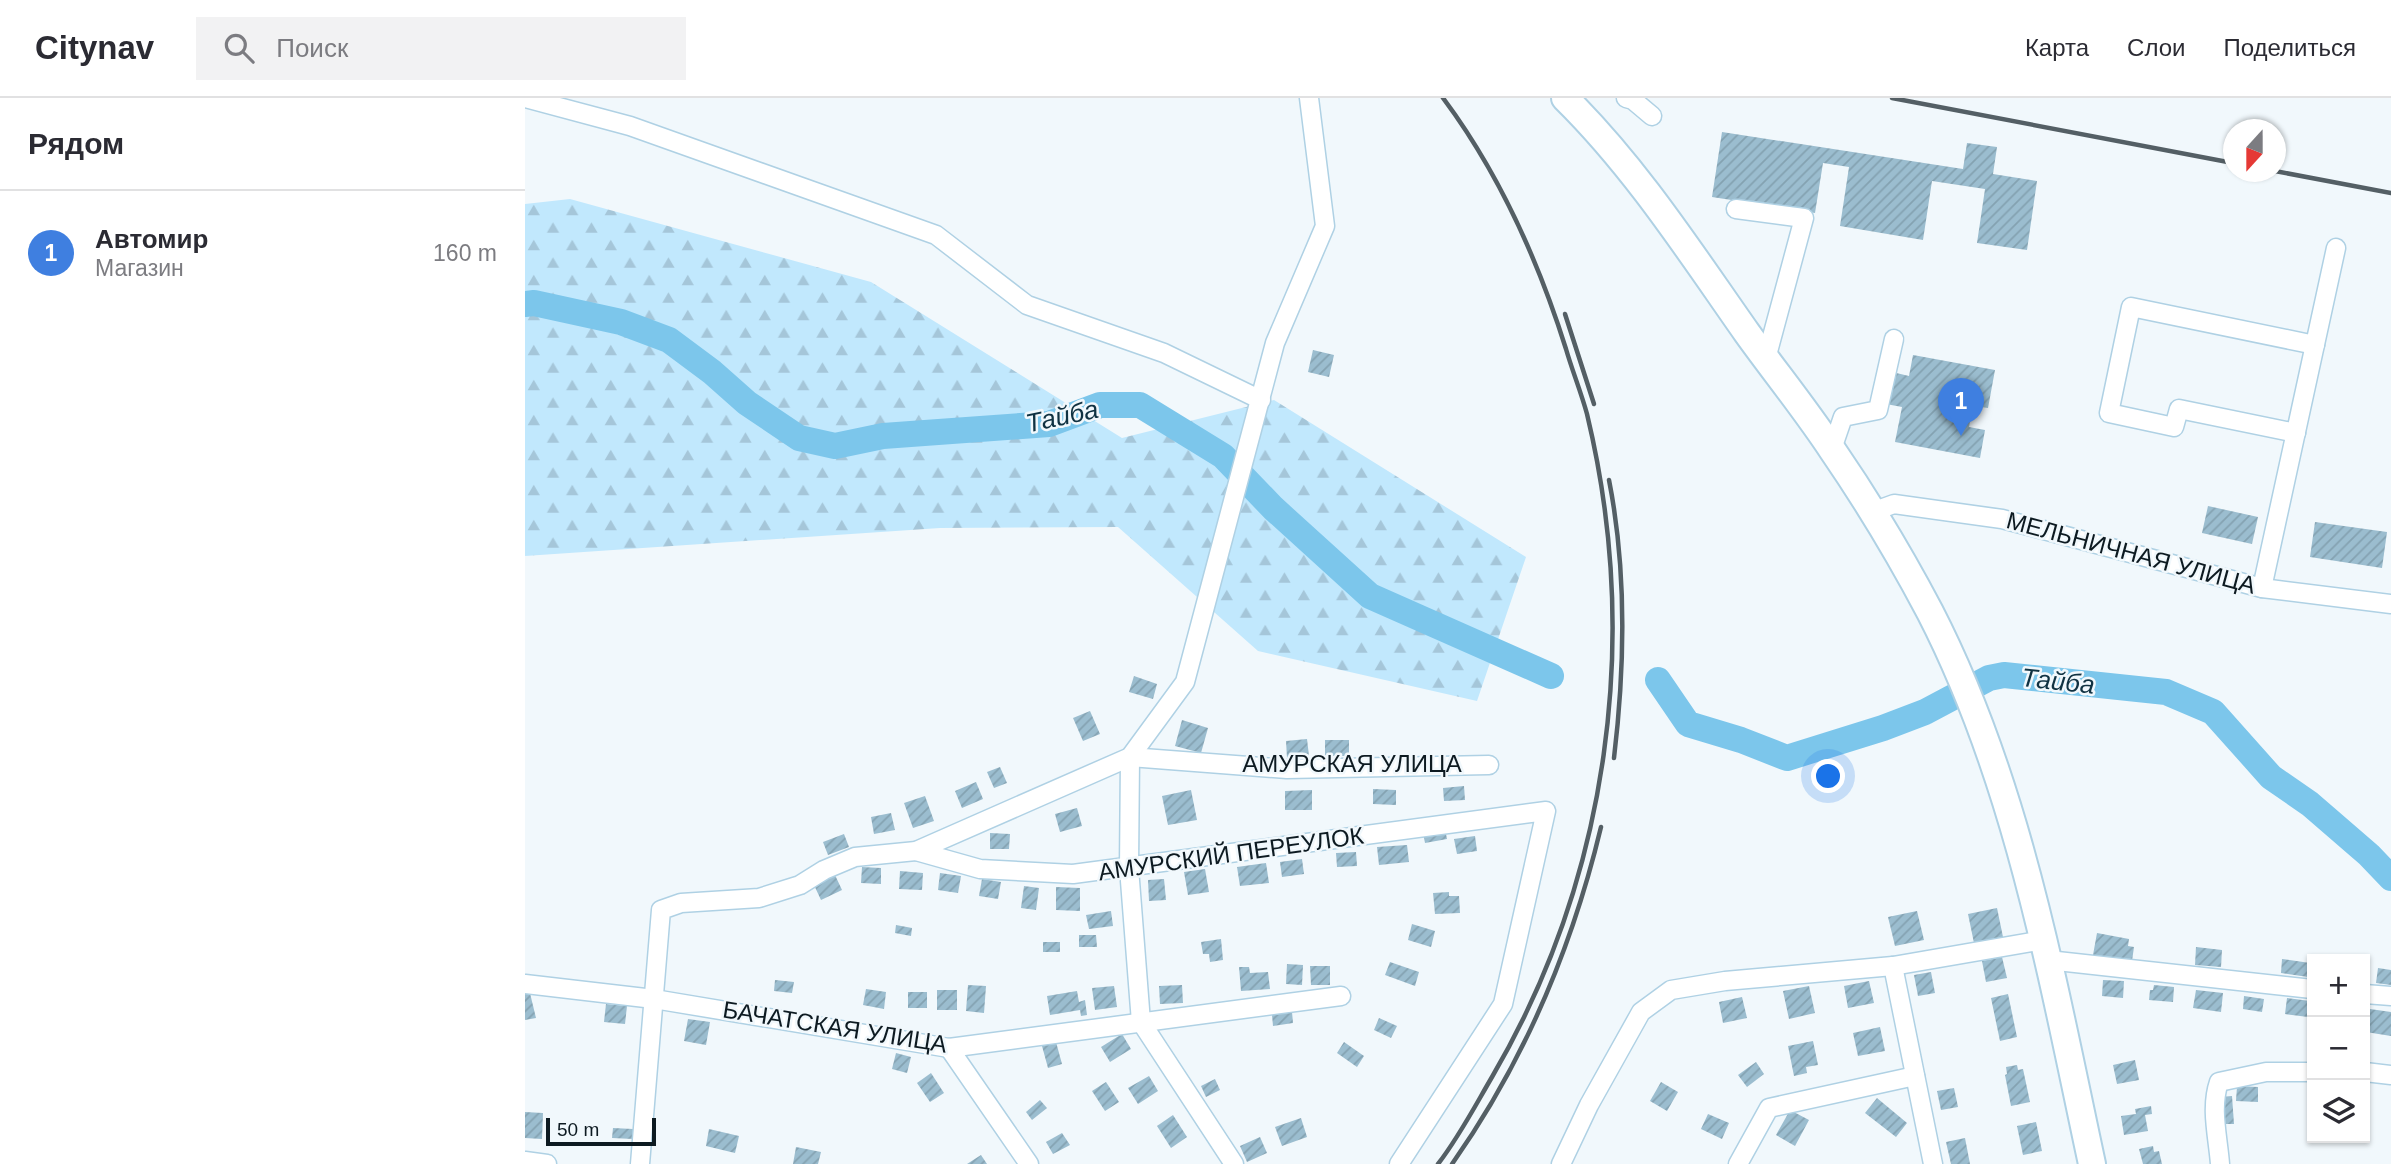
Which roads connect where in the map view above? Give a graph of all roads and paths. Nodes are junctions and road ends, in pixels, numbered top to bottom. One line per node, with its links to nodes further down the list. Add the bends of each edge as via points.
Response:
1 (1310, 98): 11 (street, via 1325,226 1275,342)
2 (1565, 98): 10 (main road, via 1594,126 1655,202)
3 (1626, 98): 5 (street)
4 (525, 99): 11 (street, via 630,126 936,235 1027,305 1164,353)
5 (1652, 116)
6 (1736, 209): 10 (street, via 1804,218)
7 (2336, 248): 9 (street)
8 (1894, 339): 13 (street, via 1878,410 1843,417)
9 (2315, 345): 12 (street); 12 (street, via 2131,307 2109,413 2174,426 2179,410)
10 (1766, 359): 13 (main road)
11 (1261, 400): 17 (street, via 1185,682)
12 (2296, 433): 15 (street)
13 (1832, 449): 14 (main road)
14 (1872, 512): 15 (street, МЕЛЬНИЧНАЯ УЛИЦА, via 1894,505 2002,519); 21 (main road, via 1957,669 2020,848)
15 (2262, 588): 16 (street, МЕЛЬНИЧНАЯ УЛИЦА)
16 (2391, 604)
17 (1130, 757): 18 (street, АМУРСКАЯ УЛИЦА, via 1287,769); 19 (street); 20 (street)
18 (1489, 765)
19 (916, 851): 20 (street, АМУРСКИЙ ПЕРЕУЛОК, via 980,869 1073,874); 28 (street, via 855,857 770,895 681,903 661,910)
20 (1129, 868): 29 (street); 40 (street, АМУРСКИЙ ПЕРЕУЛОК, via 1546,811 1503,1004)
21 (2046, 950): 22 (street); 24 (street); 44 (main road)
22 (1893, 966): 34 (street); 41 (street, via 1671,990 1641,1012)
23 (525, 984): 28 (street, БАЧАТСКАЯ УЛИЦА)
24 (2307, 988)
25 (2370, 994): 27 (street)
26 (1341, 996): 29 (street, БАЧАТСКАЯ УЛИЦА)
27 (2391, 996)
28 (654, 999): 30 (street, БАЧАТСКАЯ УЛИЦА); 37 (street)
29 (1141, 1022): 30 (street, БАЧАТСКАЯ УЛИЦА); 39 (street)
30 (950, 1048): 38 (street)
31 (2307, 1072): 45 (street, via 2266,1072 2219,1082 2215,1111)
32 (2370, 1073): 33 (street)
33 (2391, 1075)
34 (1915, 1076): 42 (street, via 1769,1108); 43 (street)
35 (525, 1161): 36 (street)
36 (547, 1164)
37 (640, 1164)
38 (1029, 1164)
39 (1234, 1164)
40 (1399, 1164)
41 (1561, 1164)
42 (1738, 1164)
43 (1933, 1164)
44 (2092, 1164)
45 (2220, 1164)

